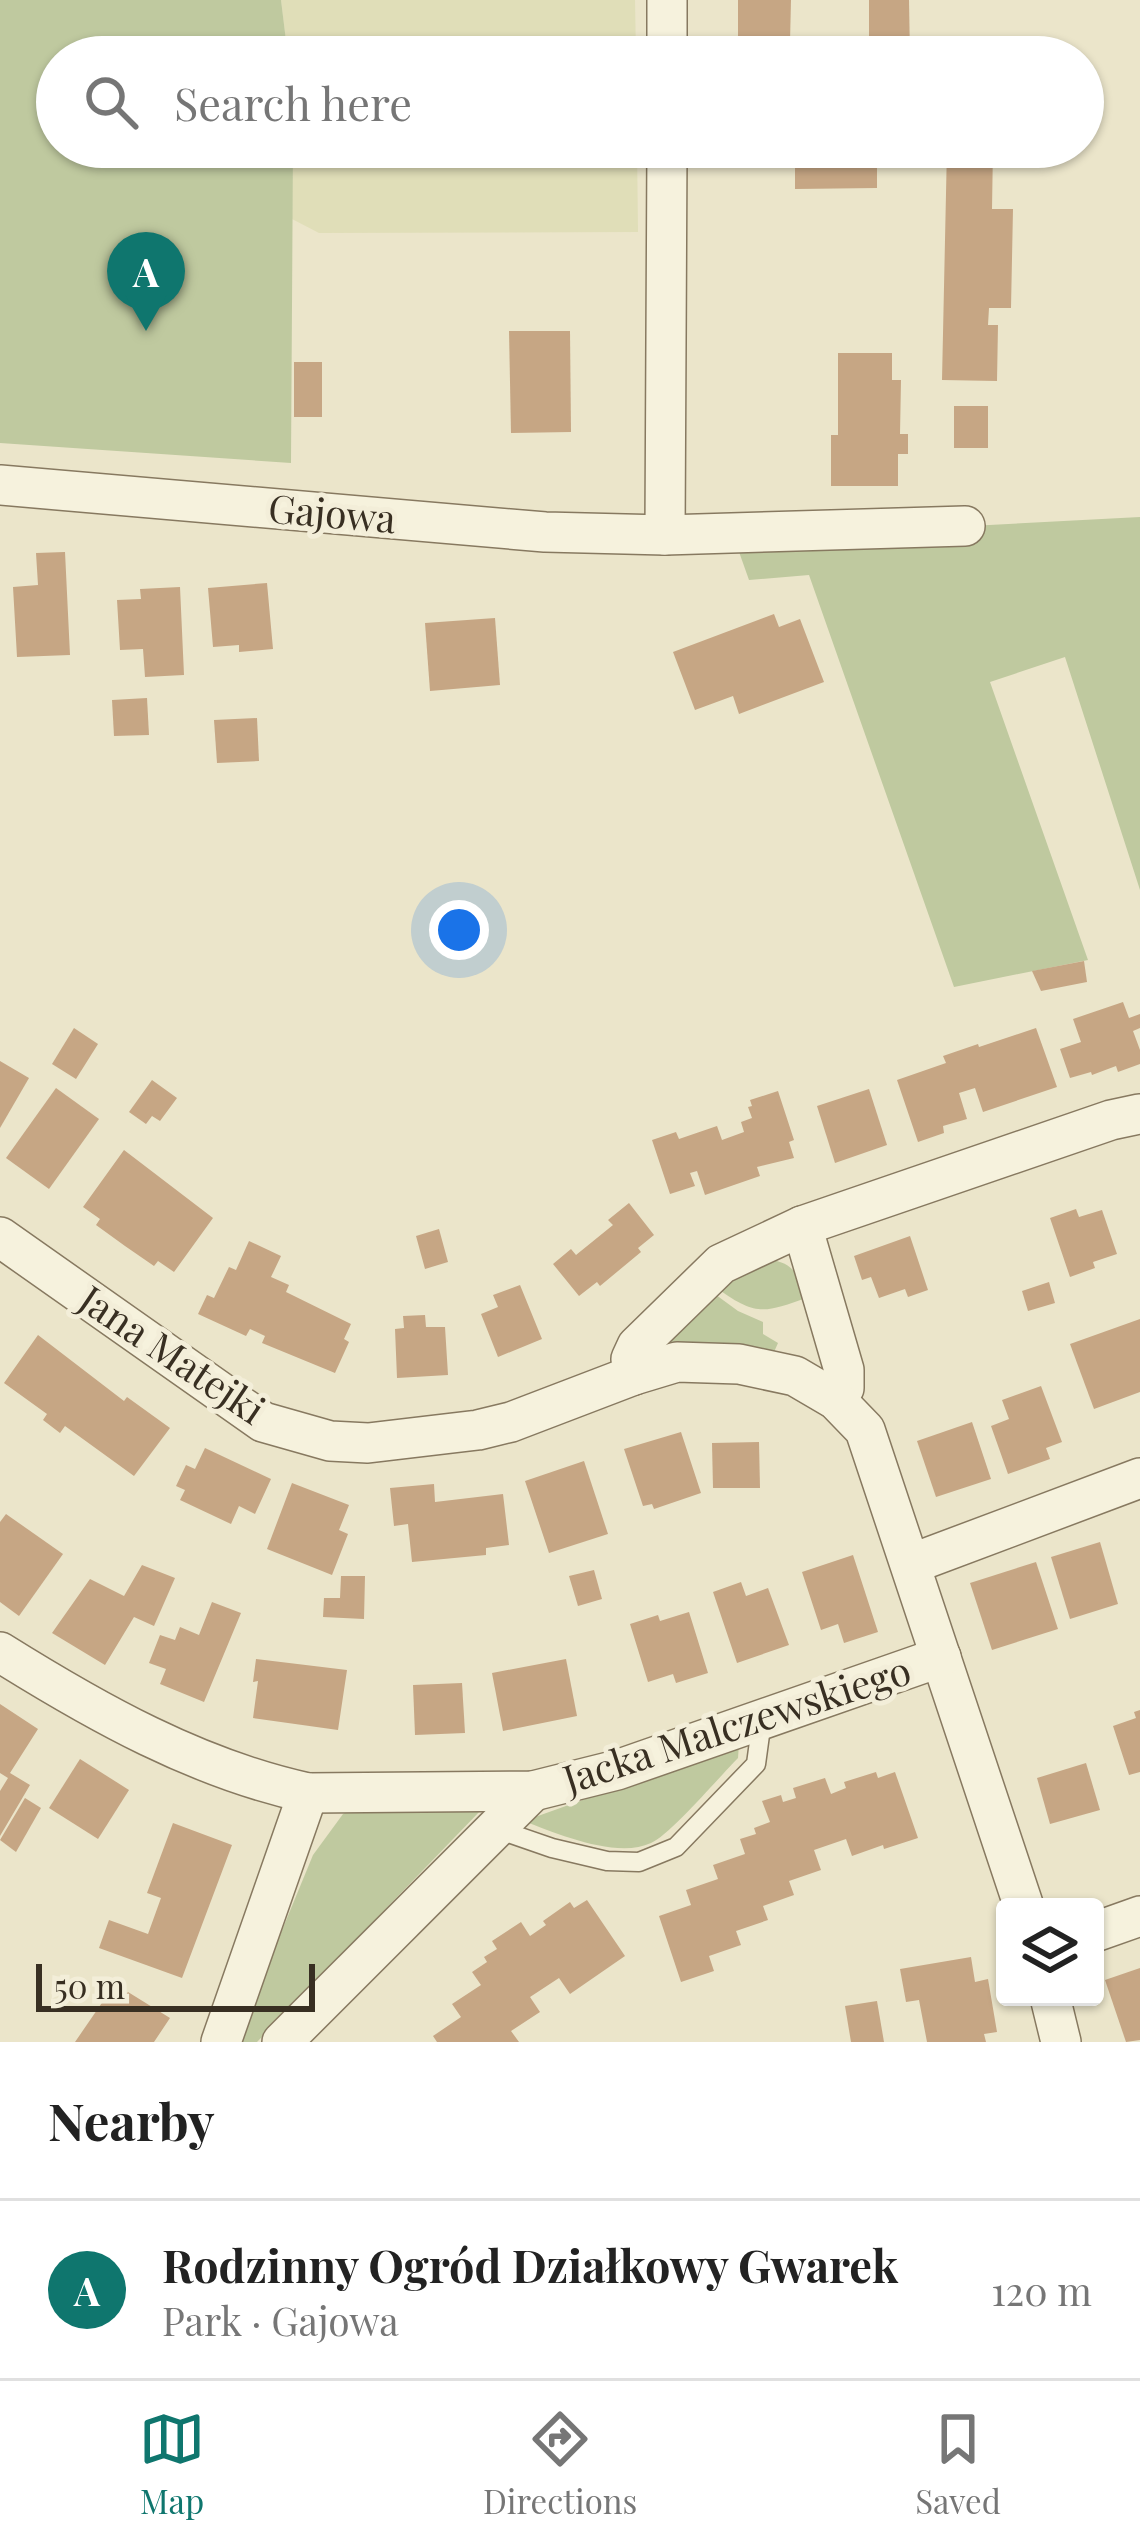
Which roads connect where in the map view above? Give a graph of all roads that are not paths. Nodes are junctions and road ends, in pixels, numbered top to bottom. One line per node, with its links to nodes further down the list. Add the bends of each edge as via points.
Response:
1 (668, 0): 2 (street)
2 (667, 36)
3 (667, 168): 6 (street)
4 (0, 485): 6 (street, Gajowa, via 545,532)
5 (965, 526): 6 (street, Gajowa)
6 (665, 535)
7 (1139, 1114): 8 (street)
8 (802, 1226): 10 (street, via 721,1264 637,1346); 11 (street, via 844,1370)
9 (0, 1237): 10 (street, Jana Matejki, via 263,1422 330,1442 478,1430)
10 (634, 1375): 11 (street, Jana Matejki, via 677,1362 739,1364 795,1376)
11 (836, 1400): 13 (street, Jana Matejki, via 865,1430)
12 (1140, 1478): 13 (street)
13 (911, 1564): 15 (street, Jana Matejki)
14 (0, 1652): 18 (street, Jacka Malczewskiego, via 177,1749)
15 (941, 1657): 16 (street, Jacka Malczewskiego); 20 (street, Jana Matejki)
16 (762, 1720): 17 (street, Jacka Malczewskiego); 19 (lane, via 756,1764 676,1846 639,1862 607,1861)
17 (533, 1791): 18 (street, Jacka Malczewskiego); 19 (street, Jacka Malczewskiego)
18 (308, 1793): 24 (street)
19 (494, 1828): 25 (street, Jacka Malczewskiego)
20 (1021, 1898)
21 (1140, 1916): 22 (street)
22 (1104, 1929)
23 (1052, 2006): 26 (street)
24 (221, 2042)
25 (282, 2042)
26 (1060, 2042)

